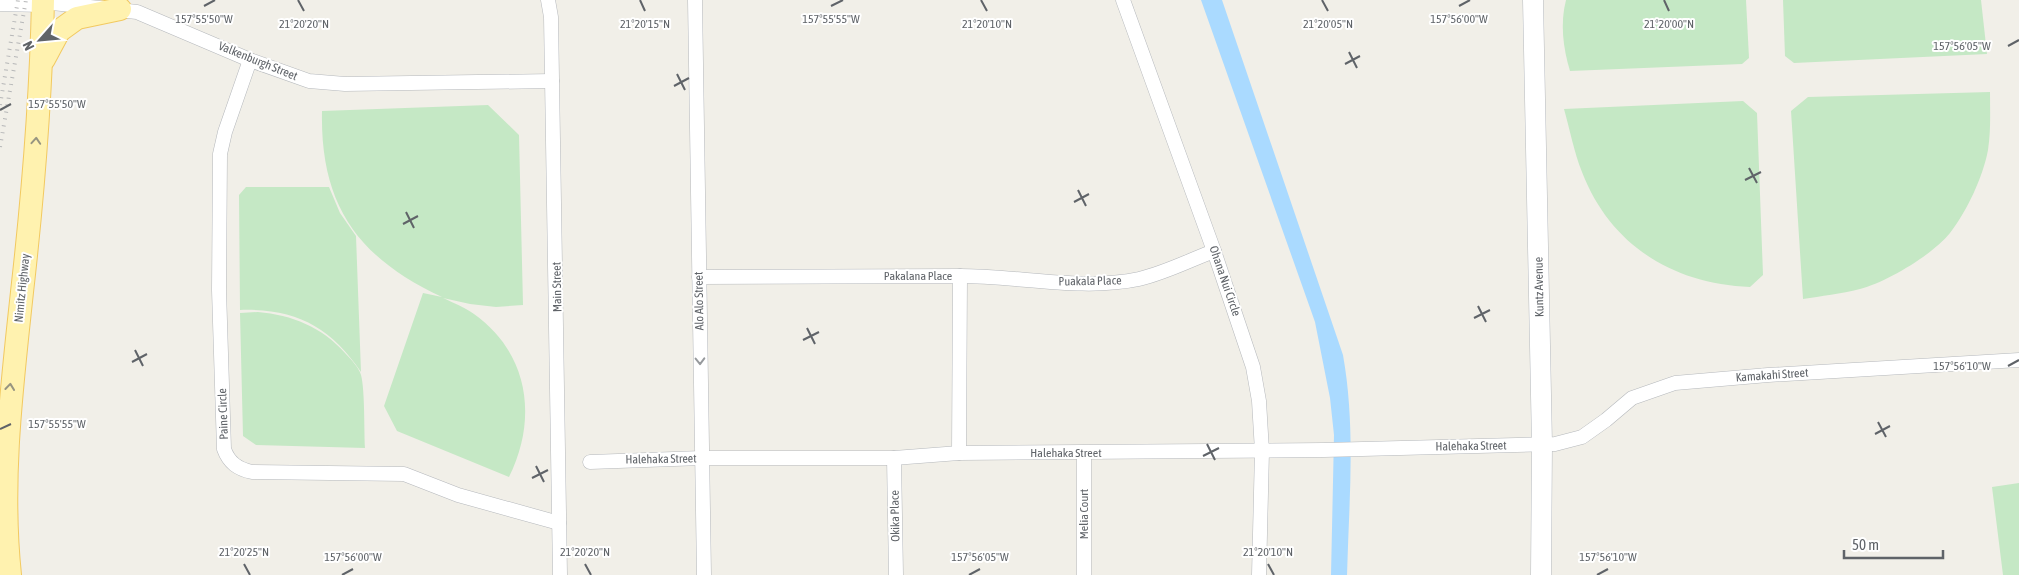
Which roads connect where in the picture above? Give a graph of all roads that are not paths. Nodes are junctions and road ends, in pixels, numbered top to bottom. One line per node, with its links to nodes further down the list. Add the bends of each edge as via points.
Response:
1 (548, 0): 10 (street, Main Street)
2 (695, 0): 14 (street, Alo Alo Street)
3 (1123, 0): 12 (street, Ohana Nui Circle)
4 (1533, 0): 17 (street, Kuntz Avenue)
5 (0, 1): 6 (street, Valkenburgh Street)
6 (43, 1): 7 (street, Valkenburgh Street); 9 (main road, Nimitz Highway)
7 (120, 10): 8 (street, Valkenburgh Street, via 137,12); 9 (main road, via 76,18 59,31)
8 (250, 60): 10 (street, Valkenburgh Street, via 309,81 345,84); 24 (street, Paine Circle, via 220,154 219,290 224,448 227,456 242,470 252,472 404,474 458,495)
9 (41, 65): 11 (main road, Nimitz Highway, one-way to 9)
10 (552, 81): 24 (street, Main Street)
11 (33, 190): 15 (main road); 25 (main road, Nimitz Highway, one-way to 11, via 4,463)
12 (1214, 251): 13 (street, Puakala Place, via 1140,279 1117,282 1036,282); 18 (street, Ohana Nui Circle, via 1253,367)
13 (960, 276): 14 (street, Pakalana Place); 19 (street, Pakalana Place)
14 (699, 278): 21 (street, Alo Alo Street, one-way to 21)
15 (0, 342)
16 (2019, 360): 17 (street, Kamakahi Street, via 1675,383 1632,398 1582,437)
17 (1542, 444): 18 (street, Halehaka Street); 31 (street, Kuntz Avenue)
18 (1262, 451): 20 (street, Halehaka Street); 30 (street, Ohana Nui Circle)
19 (959, 453): 20 (street, Halehaka Street); 22 (street, Halehaka Street)
20 (1084, 454): 29 (street, Melia Court)
21 (702, 458): 22 (street, Halehaka Street); 23 (street, Halehaka Street); 27 (street, Alo Alo Street)
22 (894, 458): 28 (street, Okika Place)
23 (590, 462)
24 (559, 523): 26 (street, Main Street)
25 (10, 575)
26 (560, 575)
27 (704, 575)
28 (896, 575)
29 (1084, 575)
30 (1259, 575)
31 (1541, 575)

